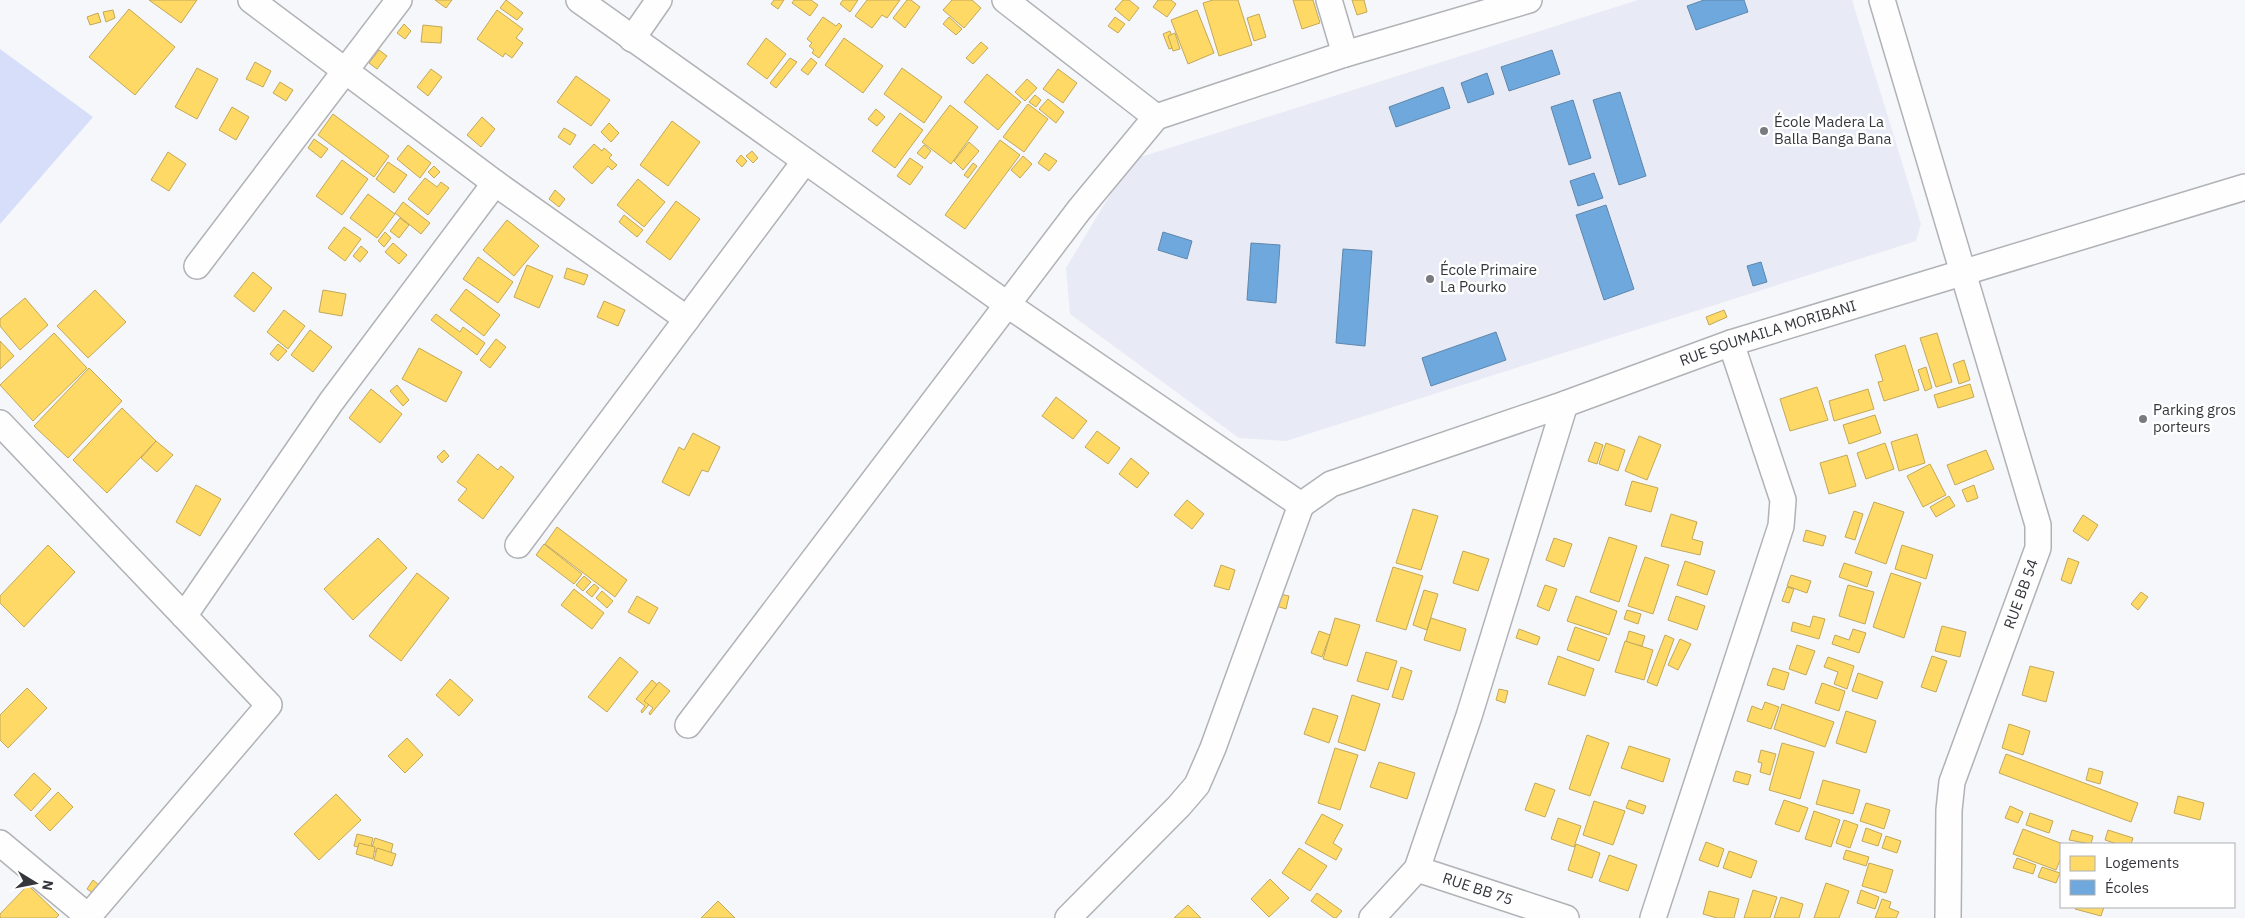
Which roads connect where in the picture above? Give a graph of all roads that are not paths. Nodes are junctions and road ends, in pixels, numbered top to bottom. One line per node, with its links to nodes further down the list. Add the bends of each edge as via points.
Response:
1 (251, 0): 11 (street)
2 (399, 0): 11 (street)
3 (579, 0): 9 (street)
4 (659, 0): 9 (street)
5 (1005, 0): 12 (street)
6 (1328, 0): 10 (street)
7 (1529, 0): 10 (street)
8 (1882, 0): 17 (street, RUE BB 54)
9 (632, 39): 13 (street)
10 (1346, 54): 12 (street)
11 (346, 69): 14 (street); 16 (street)
12 (1156, 117): 18 (street, via 1079,210)
13 (806, 161): 18 (street); 19 (street)
14 (495, 183): 19 (street); 25 (street, via 331,402)
15 (2245, 187): 17 (street, RUE SOUMAILA MORIBANI)
16 (198, 266)
17 (1963, 272): 20 (street, RUE SOUMAILA MORIBANI); 34 (street, RUE BB 54, via 2039,537 2038,548 1952,782)
18 (1008, 305): 23 (street); 26 (street)
19 (687, 319): 24 (street)
20 (1732, 343): 21 (street, RUE SOUMAILA MORIBANI); 33 (street, via 1783,500 1781,526)
21 (1566, 404): 23 (street, RUE SOUMAILA MORIBANI, via 1331,484); 28 (street, via 1469,716)
22 (0, 423): 25 (street)
23 (1301, 505): 30 (street, via 1213,748 1196,784 1179,806)
24 (518, 545)
25 (184, 616): 29 (street, via 269,705)
26 (688, 725)
27 (0, 843): 29 (street)
28 (1417, 869): 31 (street); 32 (street, RUE BB 75)
29 (89, 918)
30 (1068, 918)
31 (1372, 918)
32 (1566, 918)
33 (1653, 918)
34 (1948, 918)

